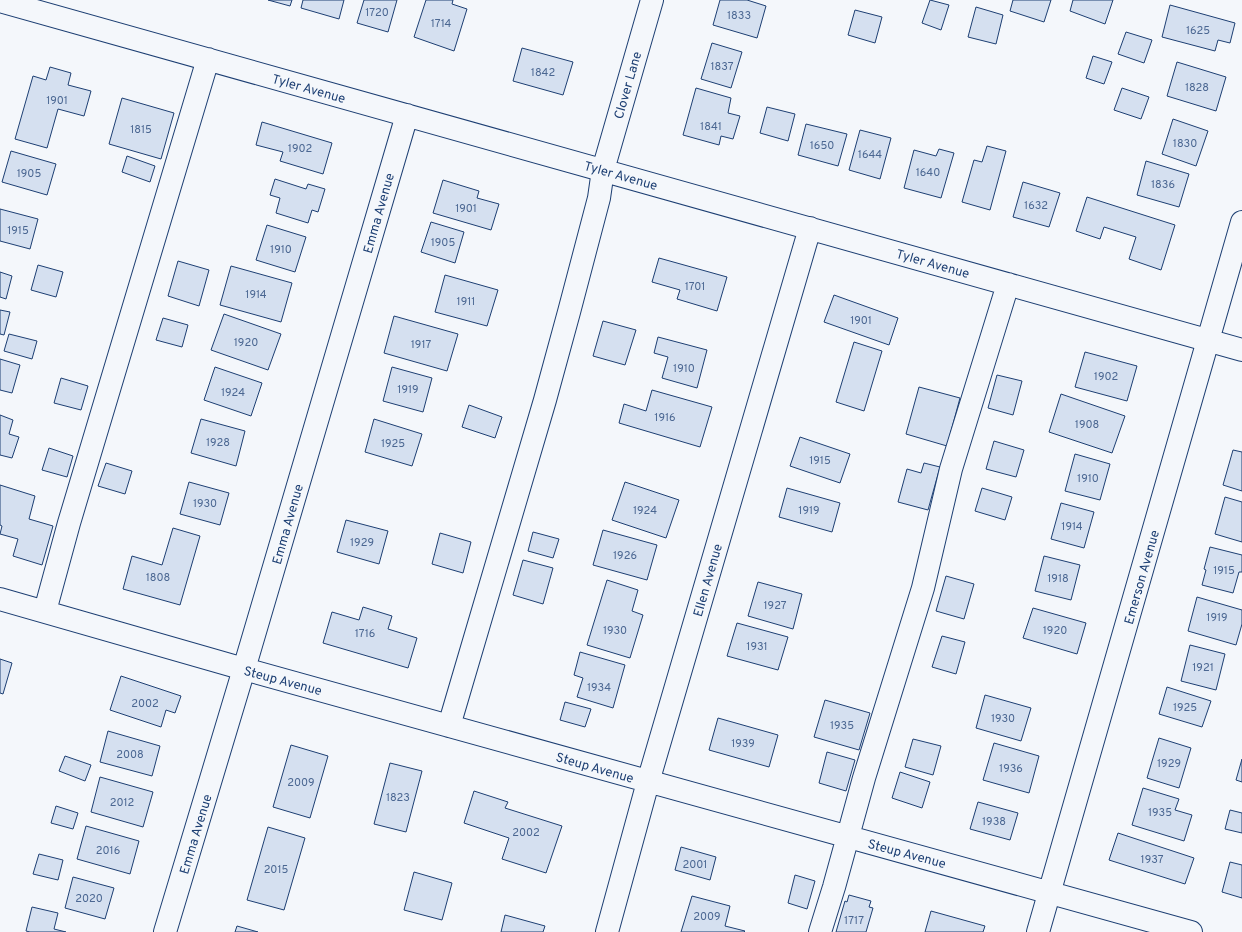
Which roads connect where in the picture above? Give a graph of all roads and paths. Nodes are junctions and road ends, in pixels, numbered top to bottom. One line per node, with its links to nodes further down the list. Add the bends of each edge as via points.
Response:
1 (652, 0): 5 (street, Clover Lane)
2 (0, 1): 3 (street, Tyler Avenue)
3 (208, 59): 4 (street, Tyler Avenue); 12 (street)
4 (407, 115): 5 (street, Tyler Avenue); 13 (street, Emma Avenue)
5 (603, 170): 7 (street, Tyler Avenue); 14 (street, Clover Lane, via 599,198 561,342)
6 (1242, 222): 9 (street, Emerson Avenue)
7 (810, 228): 8 (street, Tyler Avenue); 15 (street, Ellen Avenue)
8 (1008, 284): 9 (street, Tyler Avenue); 16 (street, via 952,469 923,588)
9 (1208, 340): 10 (street, Tyler Avenue); 17 (street, Emerson Avenue)
10 (1242, 350)
11 (0, 599): 12 (street, Steup Avenue)
12 (45, 611): 13 (street, Steup Avenue)
13 (244, 670): 14 (street, Steup Avenue); 18 (street, Emma Avenue)
14 (449, 726): 15 (street, Steup Avenue)
15 (648, 782): 16 (street, Steup Avenue); 19 (street, Ellen Avenue)
16 (848, 836): 17 (street, Steup Avenue); 20 (street)
17 (1050, 892): 21 (street, Emerson Avenue); 22 (street, Steup Avenue)
18 (165, 932)
19 (607, 932)
20 (820, 932)
21 (1038, 932)
22 (1191, 932)

